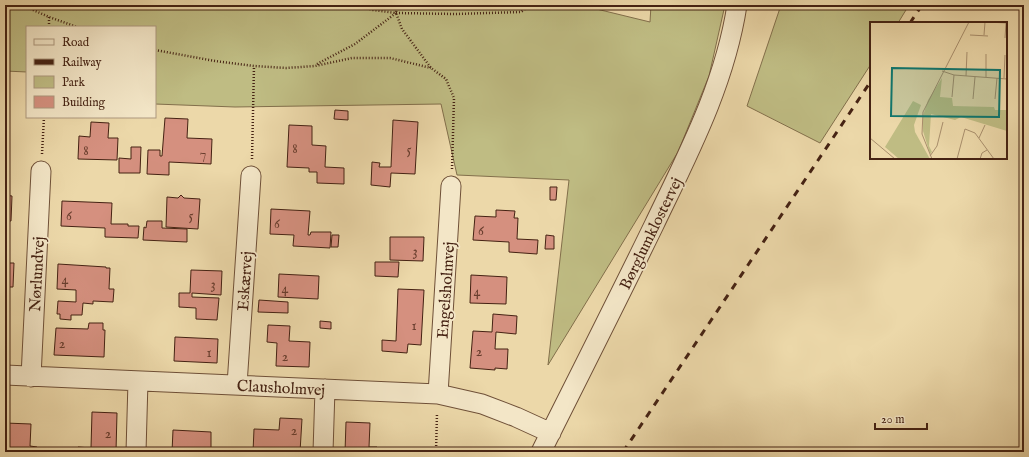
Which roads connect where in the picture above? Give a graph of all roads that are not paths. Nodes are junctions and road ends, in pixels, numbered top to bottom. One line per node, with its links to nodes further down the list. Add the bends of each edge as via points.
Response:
1 (737, 5): 11 (street, Børglumklostervej, via 729,43 706,115)
2 (41, 171): 6 (street, Nørlundvej)
3 (251, 176): 8 (street, Eskærvej)
4 (451, 186): 10 (street, Engelsholmvej)
5 (5, 375): 6 (street, Clausholmvej)
6 (31, 377): 7 (street, Clausholmvej)
7 (138, 381): 8 (street, Clausholmvej); 12 (street)
8 (237, 385): 9 (street, Clausholmvej)
9 (325, 390): 10 (street, Clausholmvej); 13 (street)
10 (438, 394): 11 (street, Clausholmvej, via 482,404)
11 (551, 433): 14 (street, Børglumklostervej)
12 (136, 452)
13 (324, 452)
14 (541, 452)

